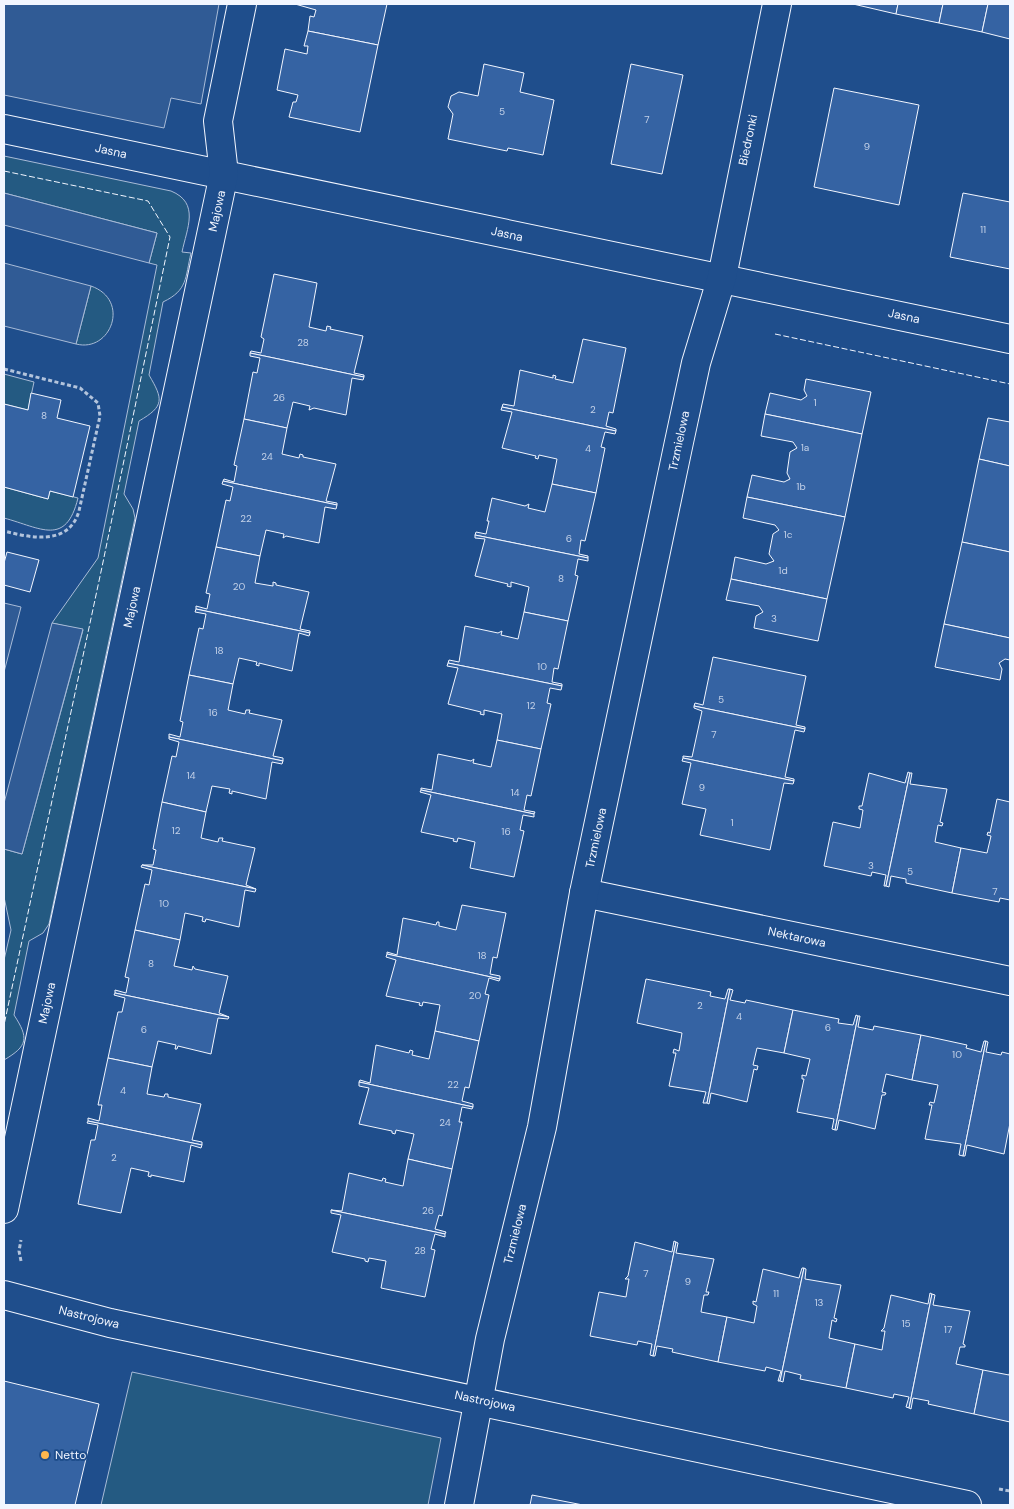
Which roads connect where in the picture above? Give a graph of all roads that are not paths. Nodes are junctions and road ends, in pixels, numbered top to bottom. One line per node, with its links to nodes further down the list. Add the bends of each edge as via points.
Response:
1 (242, 4): 4 (street, Majowa, via 218,121)
2 (777, 4): 5 (street, Biedronki)
3 (4, 129): 4 (street, Jasna)
4 (224, 174): 5 (street, Jasna); 9 (street, Majowa)
5 (722, 277): 6 (street, Jasna); 7 (street, Trzmielowa, via 696,363)
6 (1010, 339)
7 (584, 893): 8 (street, Nektarowa); 11 (street, Trzmielowa, via 542,1127)
8 (1010, 981)
9 (4, 1209)
10 (4, 1295): 11 (street, Nastrojowa, via 110,1323)
11 (478, 1400): 12 (street, Trzmielowa); 13 (street, Nastrojowa)
12 (459, 1505)
13 (967, 1505)

